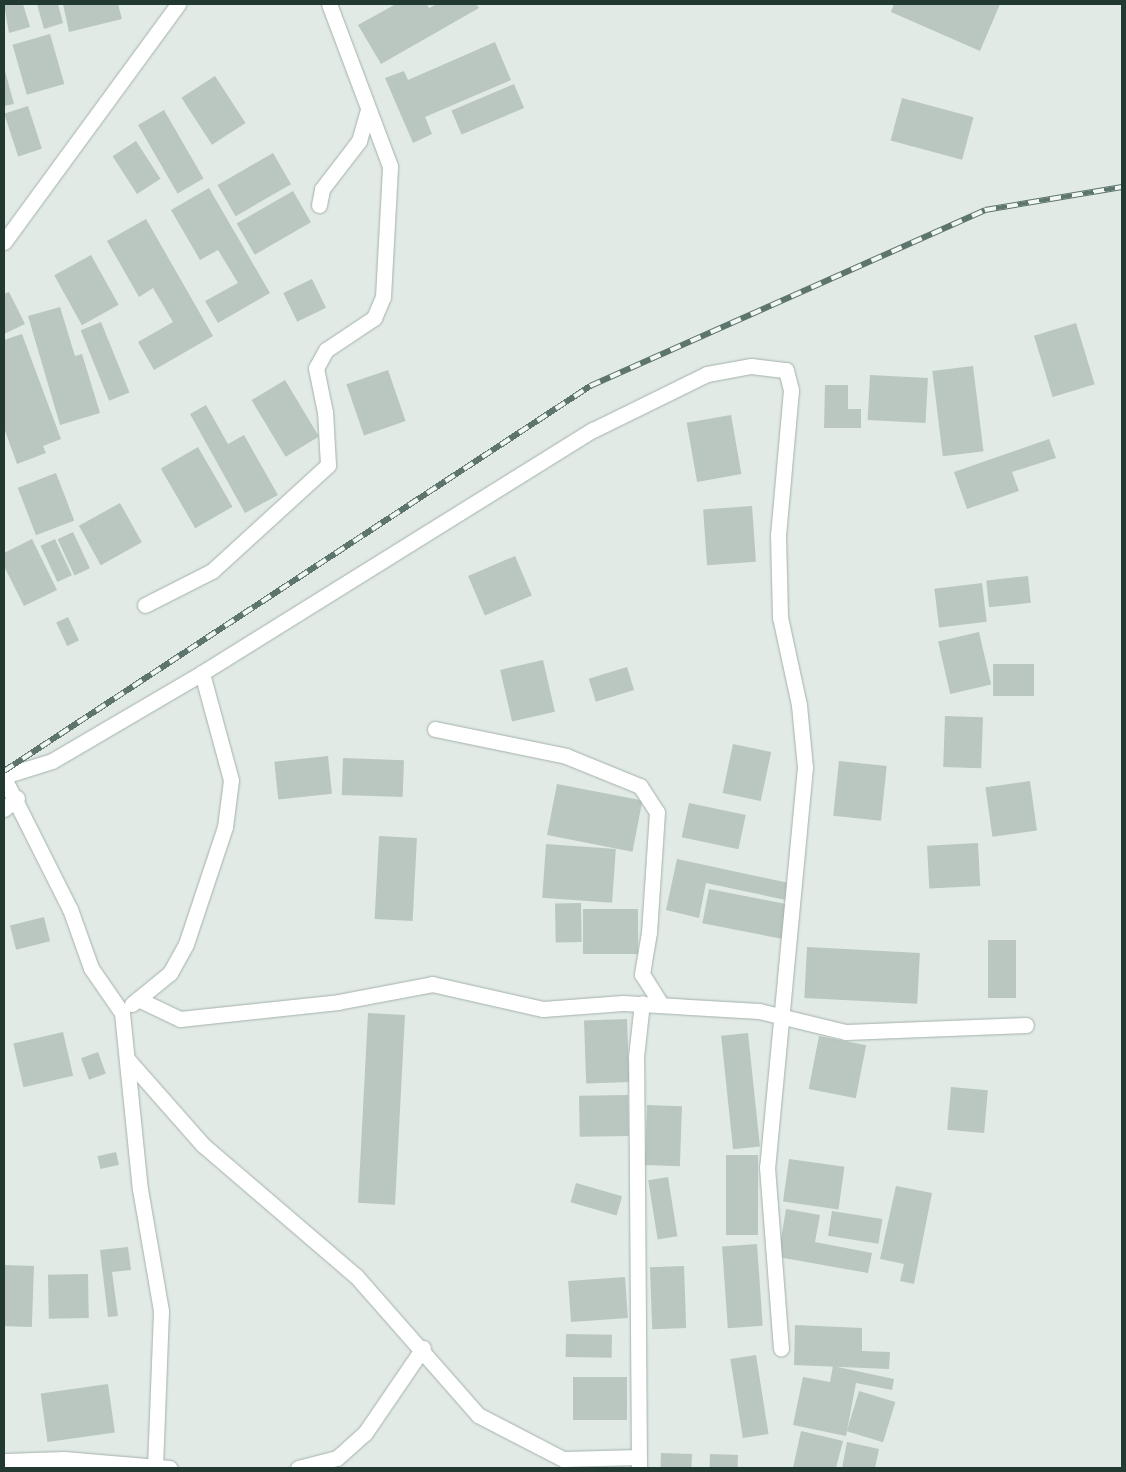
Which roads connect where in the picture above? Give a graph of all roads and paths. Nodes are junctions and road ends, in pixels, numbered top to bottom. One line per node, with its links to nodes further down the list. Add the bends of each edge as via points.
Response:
1 (178, 4): 5 (street)
2 (328, 4): 3 (street)
3 (368, 109): 4 (street, via 359,142 322,189); 6 (street, via 390,166 383,297 374,318 326,350 316,368 325,412 328,465 212,571)
4 (319, 205)
5 (4, 242)
6 (145, 605)
7 (202, 674): 9 (street, via 52,761); 12 (street, via 231,780 225,827 186,944 170,973); 16 (street, via 593,430 707,374 751,366 786,370 791,390 778,535 780,617 799,705 805,767)
8 (435, 729): 14 (street, via 566,756 640,786 657,812 650,932 642,974)
9 (4, 777): 10 (street)
10 (17, 798): 11 (street); 15 (street, via 70,909 91,968)
11 (4, 809)
12 (138, 999): 13 (street, via 180,1019 338,1002 432,984 542,1009); 15 (street)
13 (642, 1003): 14 (street); 22 (street, via 636,1057)
14 (660, 1003): 16 (street)
15 (122, 1013): 18 (street)
16 (781, 1016): 17 (street, via 846,1032); 20 (street, via 767,1166)
17 (1026, 1025)
18 (128, 1060): 19 (street, via 204,1145 356,1276); 23 (street, via 140,1189 161,1311)
19 (423, 1348): 22 (street, via 478,1415 562,1459); 24 (street, via 365,1433 337,1458)
20 (781, 1348)
21 (4, 1462): 23 (street, via 64,1459)
22 (639, 1463)
23 (160, 1467)
24 (298, 1468)

